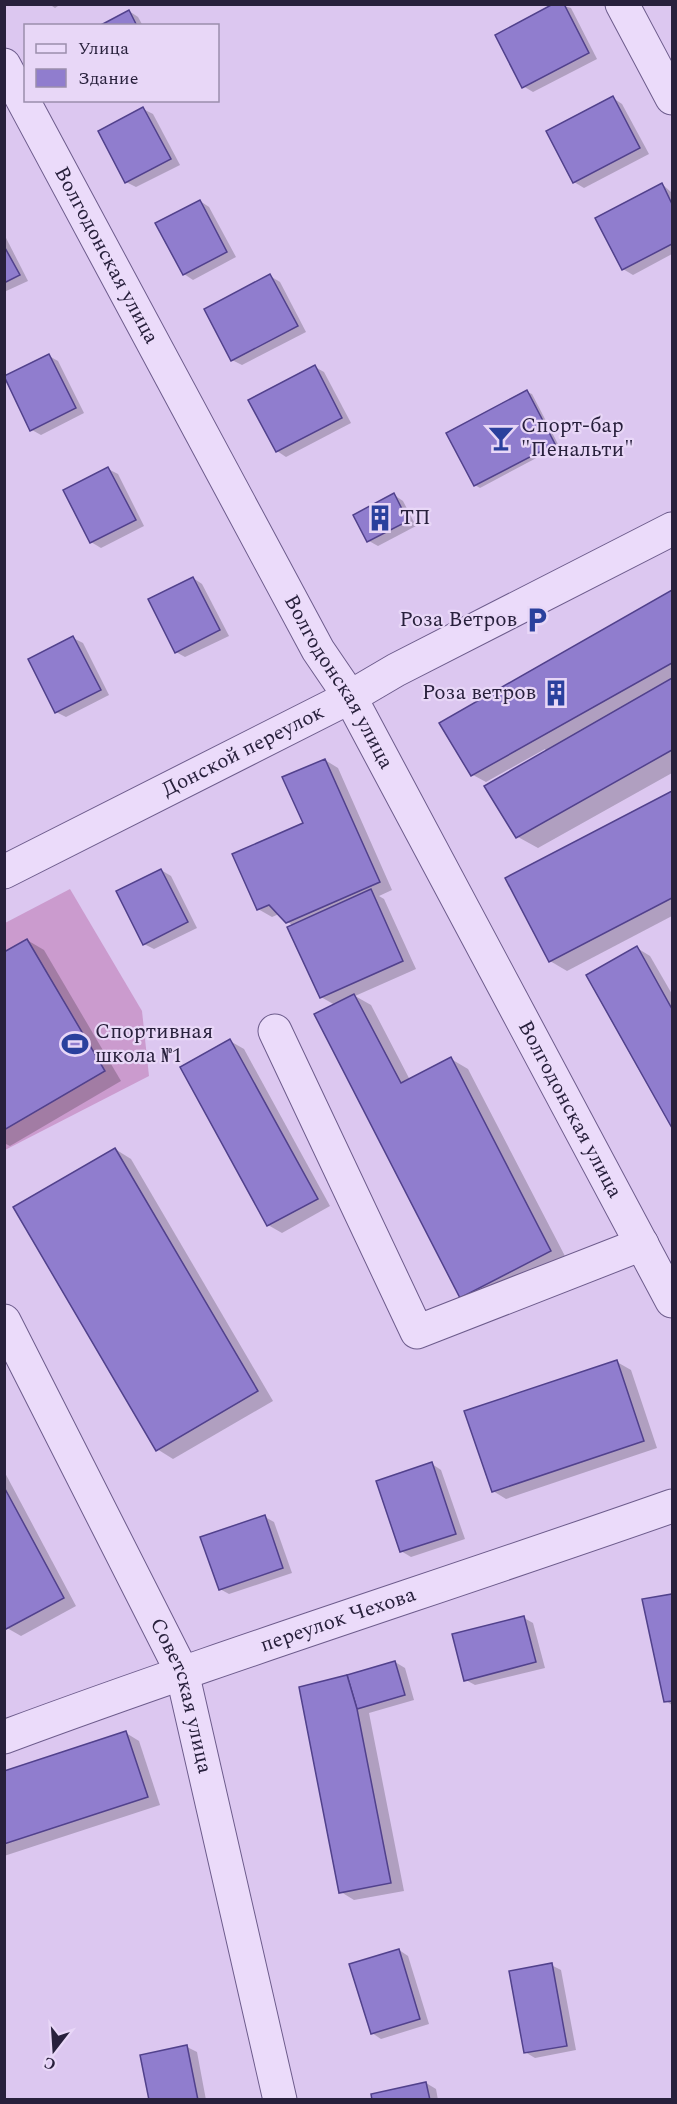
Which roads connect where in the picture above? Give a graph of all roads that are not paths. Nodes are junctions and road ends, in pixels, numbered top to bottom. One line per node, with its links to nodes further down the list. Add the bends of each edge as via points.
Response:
1 (622, 4): 3 (street)
2 (4, 65): 5 (street, Волгодонская улица, via 318,650)
3 (672, 99)
4 (672, 529): 5 (street, Донской переулок)
5 (350, 697): 6 (street, Донской переулок); 8 (street, Волгодонская улица)
6 (4, 872)
7 (275, 1031): 8 (street, via 417,1332)
8 (642, 1244): 9 (street, Волгодонская улица)
9 (672, 1300)
10 (4, 1321): 12 (street, Советская улица)
11 (672, 1506): 12 (street, переулок Чехова)
12 (182, 1672): 13 (street, переулок Чехова); 14 (street, Советская улица)
13 (4, 1737)
14 (280, 2100)

